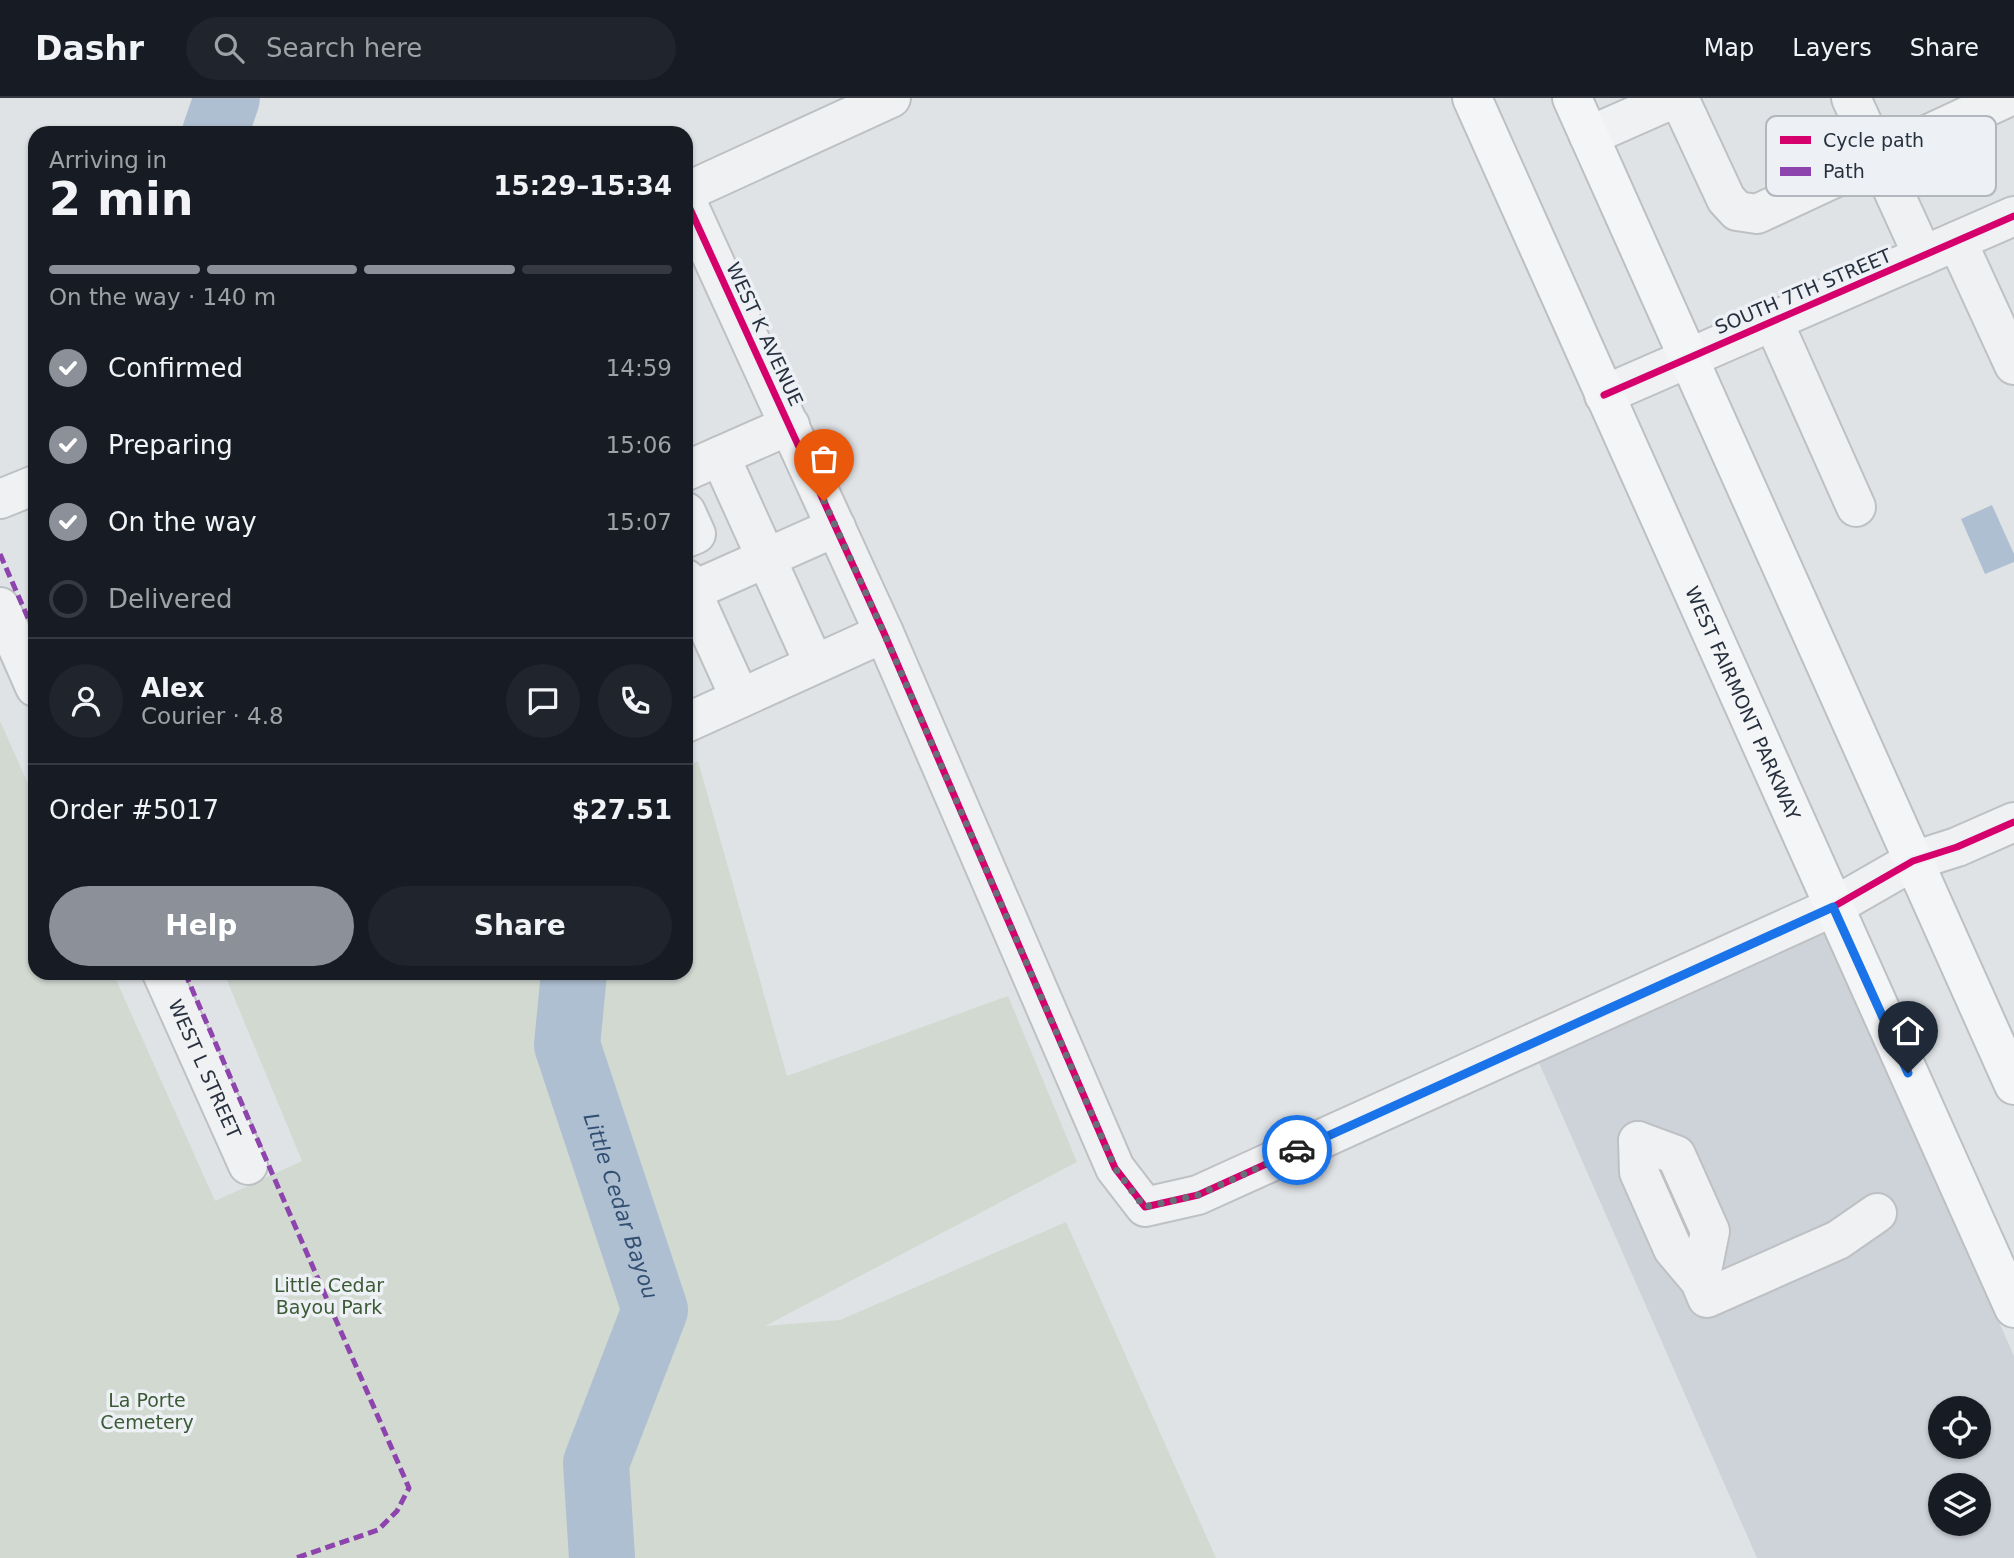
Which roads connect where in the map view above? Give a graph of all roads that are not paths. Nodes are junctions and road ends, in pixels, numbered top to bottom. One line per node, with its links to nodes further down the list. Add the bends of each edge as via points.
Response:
1 (891, 98): 10 (street)
2 (1472, 98): 19 (main road, WEST FAIRMONT PARKWAY)
3 (1572, 98): 9 (main road)
4 (1677, 98): 9 (street); 11 (street, via 1726,199 1737,211 1757,214)
5 (1850, 98): 7 (street)
6 (2006, 98): 8 (street)
7 (1858, 116)
8 (1967, 116)
9 (1590, 136): 17 (main road)
10 (693, 189)
11 (1795, 196)
12 (1904, 196): 15 (street)
13 (693, 215): 20 (street, WEST K AVENUE)
14 (2014, 216): 15 (street, SOUTH 7TH STREET)
15 (1940, 249): 16 (street, SOUTH 7TH STREET); 18 (street)
16 (1773, 321): 17 (street, SOUTH 7TH STREET); 24 (street)
17 (1689, 357): 19 (street, SOUTH 7TH STREET); 36 (main road)
18 (2014, 365)
19 (1604, 395): 37 (main road, WEST FAIRMONT PARKWAY)
20 (790, 425): 21 (street); 25 (street, WEST K AVENUE)
21 (703, 463): 26 (street)
22 (28, 488): 23 (street)
23 (0, 499)
24 (1856, 507)
25 (836, 527): 26 (street); 30 (street, WEST K AVENUE)
26 (766, 558): 27 (street); 31 (street)
27 (693, 584)
28 (693, 594): 33 (street)
29 (0, 607): 32 (street)
30 (884, 633): 31 (street); 37 (street, WEST K AVENUE, via 1115,1168 1144,1207 1198,1195)
31 (814, 664): 33 (street)
32 (28, 671)
33 (740, 698): 34 (street)
34 (693, 720)
35 (2014, 822): 36 (street)
36 (1913, 861): 37 (street); 39 (main road)
37 (1833, 907): 43 (main road, WEST FAIRMONT PARKWAY)
38 (165, 980): 41 (street, WEST L STREET)
39 (2014, 1085)
40 (1638, 1141): 42 (street, via 1639,1172 1673,1249 1700,1281 1707,1298 1838,1240)
41 (248, 1165)
42 (1877, 1213)
43 (2014, 1308)

